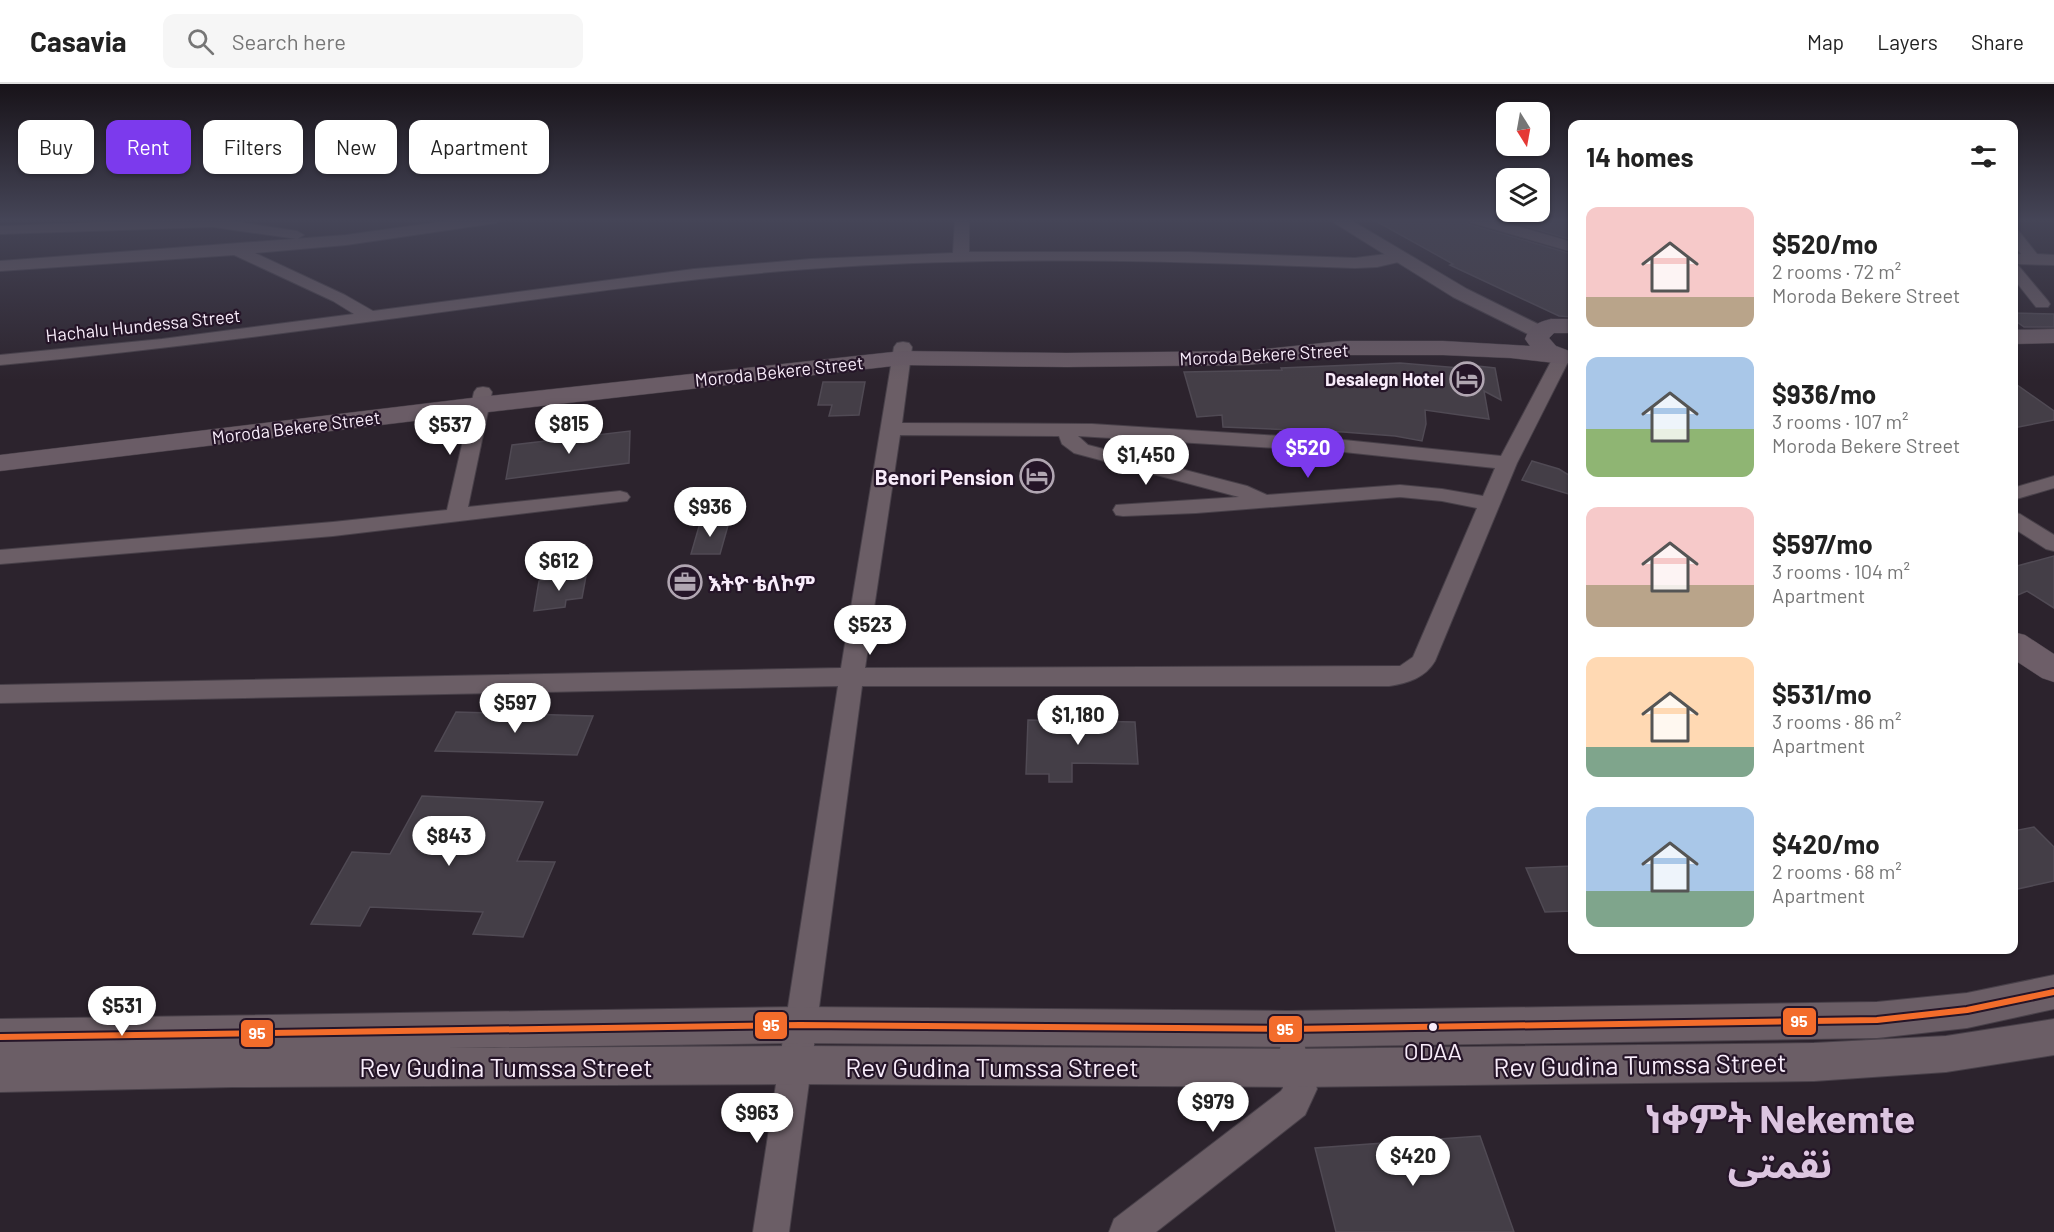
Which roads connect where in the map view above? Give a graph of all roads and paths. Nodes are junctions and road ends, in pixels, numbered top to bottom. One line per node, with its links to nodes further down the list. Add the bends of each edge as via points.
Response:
1 (284, 273): 8 (street)
2 (717, 273): 8 (street, Hachalu Hundessa Street)
3 (1427, 273): 9 (street, via 1460,293)
4 (1448, 273): 9 (street)
5 (2018, 273): 7 (street)
6 (2023, 303): 7 (street)
7 (2048, 305)
8 (372, 316): 16 (street, Hachalu Hundessa Street, via 162,344)
9 (1550, 330): 12 (highway, Moroda Bekere Street, via 1499,339); 14 (highway, via 1537,339 1543,347)
10 (2018, 336): 11 (highway)
11 (2054, 336)
12 (1339, 344): 13 (highway, Moroda Bekere Street, via 1245,353 1067,360); 15 (highway, Moroda Bekere Street, via 1468,348)
13 (903, 353): 18 (highway, Moroda Bekere Street); 19 (street)
14 (1568, 358)
15 (1568, 358)
16 (0, 360)
17 (1568, 360): 23 (street)
18 (481, 398): 21 (highway, Moroda Bekere Street); 22 (highway, Moroda Bekere Street); 30 (street)
19 (890, 429): 20 (street); 38 (street)
20 (1068, 431): 23 (street, via 1344,446); 27 (street, via 1069,440 1081,449 1240,490)
21 (0, 449)
22 (0, 463)
23 (1507, 463): 28 (street)
24 (2054, 482): 25 (street)
25 (2018, 493)
26 (620, 496): 30 (street)
27 (1266, 502): 28 (street, via 1400,491); 29 (street)
28 (1489, 504): 38 (street, via 1423,661 1405,674)
29 (1123, 510)
30 (456, 516): 33 (street)
31 (2018, 522): 32 (street)
32 (2054, 543)
33 (0, 557)
34 (2018, 627): 36 (main road)
35 (2018, 646): 37 (main road)
36 (2054, 650)
37 (2054, 670)
38 (852, 677): 39 (street); 41 (street)
39 (0, 694)
40 (2054, 992): 42 (street, Rev Gudina Tumssa Street, via 1998,1006 1877,1020)
41 (800, 1025): 42 (street, Rev Gudina Tumssa Street); 43 (street, Rev Gudina Tumssa Street); 46 (street)
42 (1288, 1029): 48 (street)
43 (156, 1034): 44 (street, Rev Gudina Tumssa Street); 47 (street)
44 (0, 1037)
45 (2054, 1037): 48 (street, Rev Gudina Tumssa Street, via 1946,1054 1814,1062)
46 (796, 1065): 47 (street, Rev Gudina Tumssa Street); 48 (street, Rev Gudina Tumssa Street); 50 (street)
47 (136, 1068): 49 (street, Rev Gudina Tumssa Street)
48 (1295, 1068): 51 (street, via 1300,1089 1293,1103)
49 (0, 1072)
50 (771, 1232)
51 (1127, 1232)

